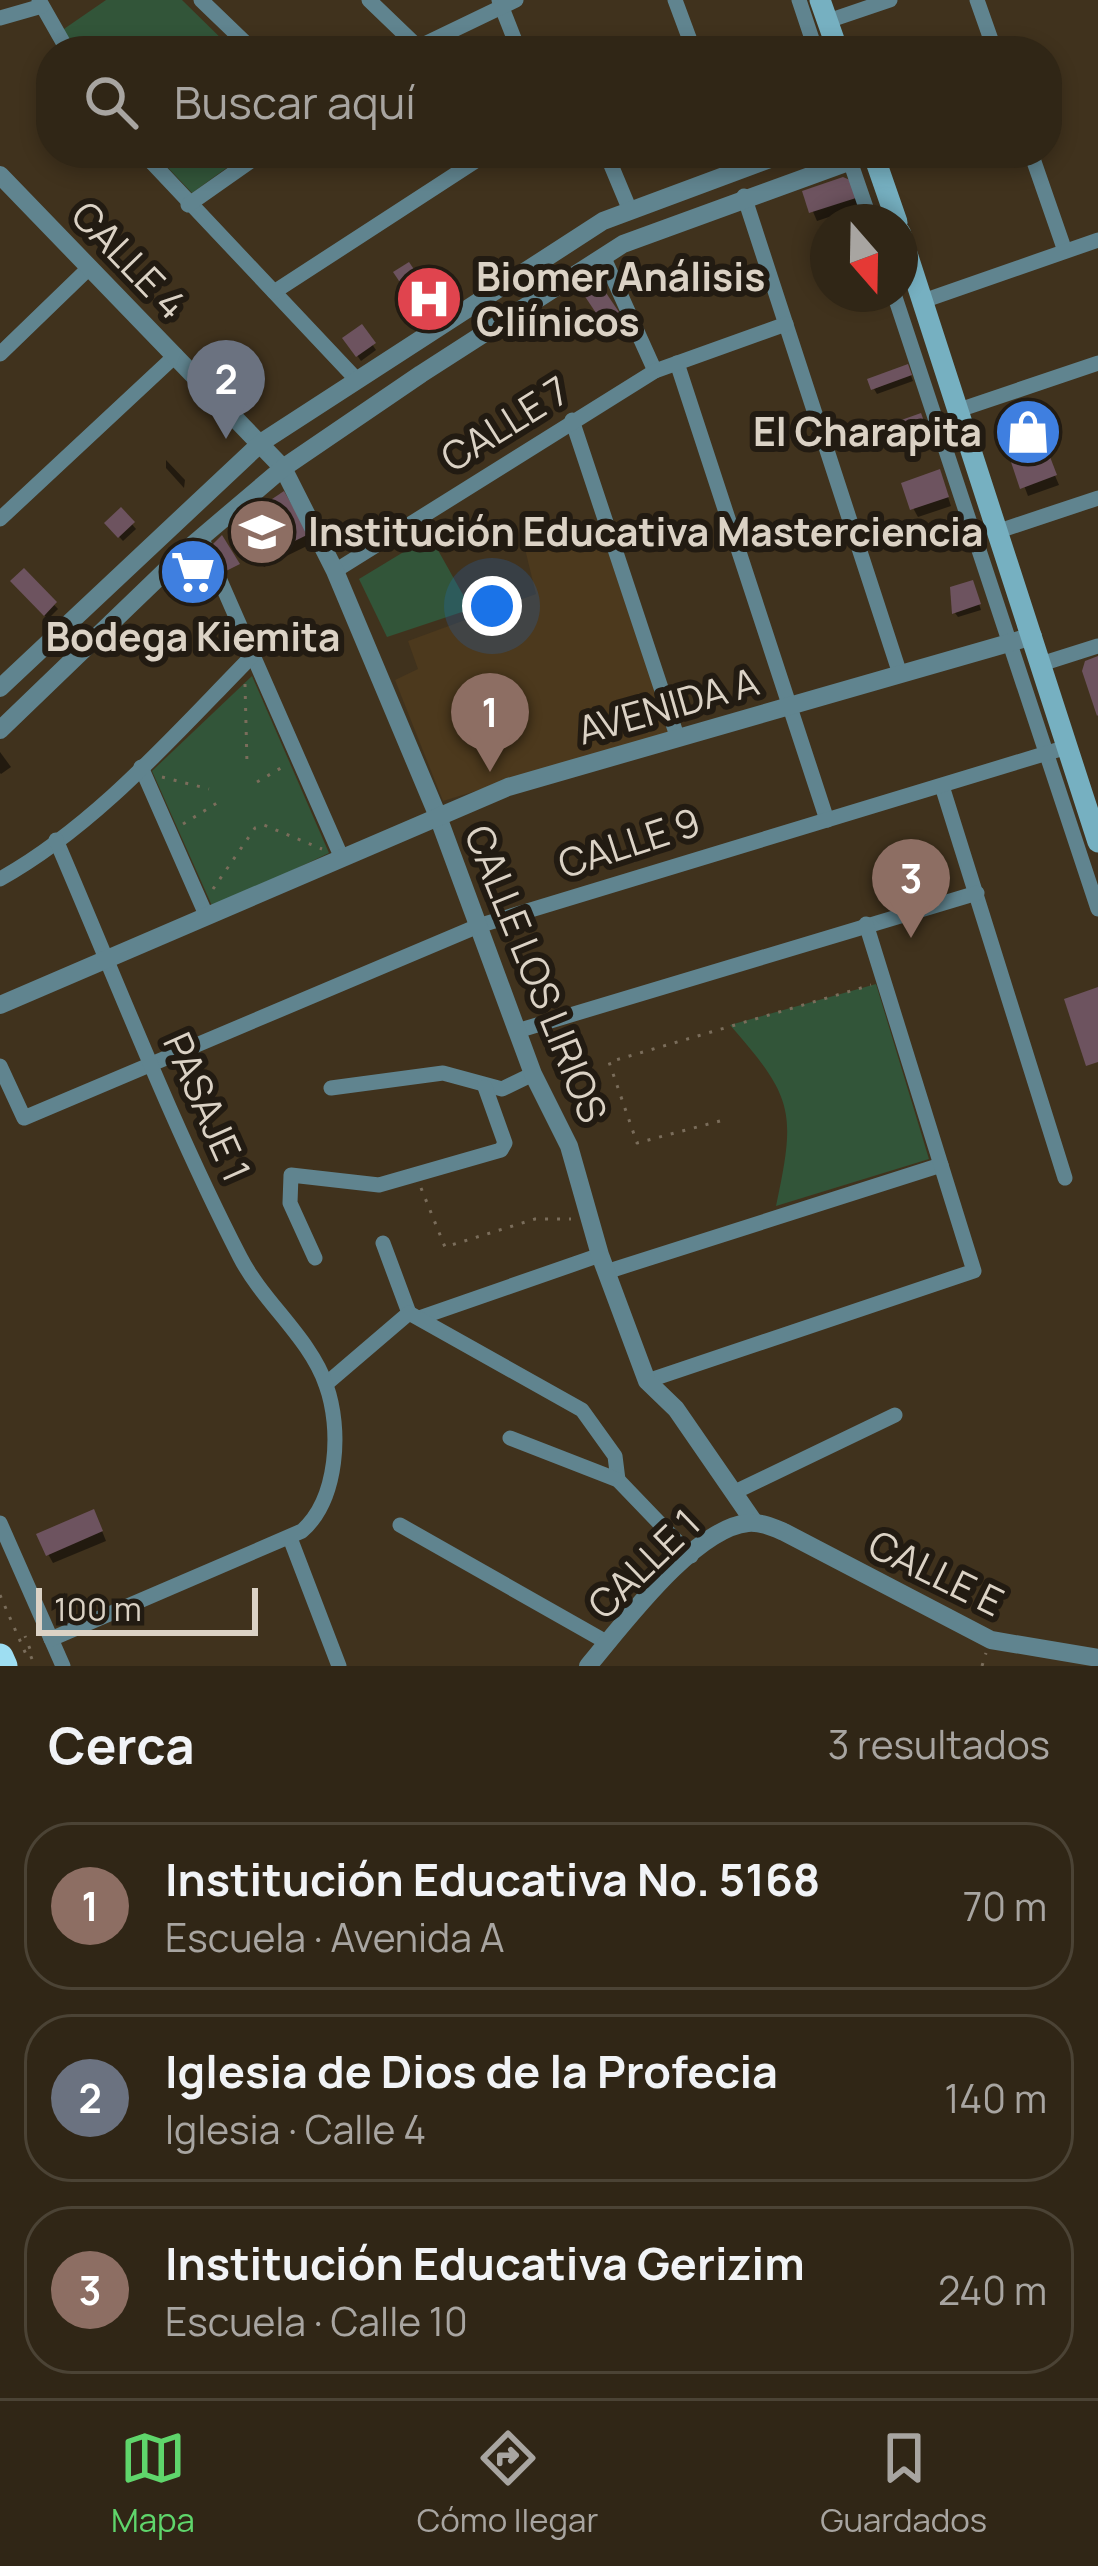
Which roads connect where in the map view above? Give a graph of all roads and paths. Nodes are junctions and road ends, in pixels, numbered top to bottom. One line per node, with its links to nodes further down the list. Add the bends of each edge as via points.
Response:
1 (201, 0): 12 (street)
2 (368, 0): 13 (street)
3 (675, 0): 16 (street)
4 (799, 0): 17 (street)
5 (890, 0): 9 (street)
6 (977, 0): 18 (street)
7 (505, 2): 14 (street); 15 (street)
8 (41, 3): 10 (street); 11 (street)
9 (824, 10)
10 (0, 18)
11 (60, 36)
12 (238, 36)
13 (404, 36)
14 (441, 36)
15 (515, 36)
16 (688, 36)
17 (811, 36)
18 (990, 36)
19 (155, 168): 32 (street)
20 (241, 168): 32 (street)
21 (465, 168): 39 (street)
22 (612, 168): 33 (street)
23 (721, 168): 33 (street)
24 (829, 168): 29 (street)
25 (852, 168): 30 (street)
26 (878, 168): 31 (main road)
27 (1036, 168): 35 (street)
28 (0, 176): 37 (street, CALLE 4)
29 (744, 196): 36 (street); 42 (street)
30 (865, 204)
31 (890, 204)
32 (188, 206): 39 (street)
33 (628, 208): 48 (street)
34 (1098, 240): 35 (street)
35 (1065, 251): 40 (street)
36 (603, 256): 47 (street); 52 (street)
37 (90, 267): 43 (street); 44 (street, CALLE 4)
38 (918, 286): 40 (main road)
39 (274, 292): 48 (street)
40 (923, 301): 49 (main road)
41 (902, 312): 58 (street)
42 (786, 324): 45 (street, CALLE 7); 62 (street)
43 (2, 347)
44 (176, 355): 51 (street, CALLE 4); 54 (street)
45 (677, 362): 47 (street, CALLE 7); 64 (street)
46 (1098, 363): 49 (street)
47 (655, 370): 50 (street, CALLE 7)
48 (357, 380): 51 (street)
49 (959, 410): 55 (main road)
50 (572, 420): 57 (street, CALLE 7); 66 (street)
51 (262, 442): 52 (street, CALLE LOS LIRIOS); 63 (street)
52 (283, 467): 56 (street); 57 (street, CALLE LOS LIRIOS)
53 (1098, 498): 55 (street)
54 (0, 518)
55 (999, 531): 58 (main road)
56 (201, 538): 60 (street); 65 (street)
57 (335, 571): 75 (street, CALLE LOS LIRIOS)
58 (1022, 639): 61 (main road); 62 (street, AVENIDA A); 67 (street)
59 (1098, 646): 61 (street)
60 (249, 660): 68 (street); 69 (path); 70 (street)
61 (1041, 664): 67 (main road)
62 (900, 674): 64 (street, AVENIDA A)
63 (0, 688)
64 (790, 705): 66 (street, AVENIDA A); 76 (street)
65 (0, 730)
66 (677, 736): 75 (street, AVENIDA A)
67 (1057, 750): 72 (street, CALLE 9); 79 (main road); 83 (street)
68 (298, 758): 71 (path); 80 (street)
69 (247, 764)
70 (142, 769): 73 (path); 77 (street); 78 (street)
71 (257, 782)
72 (942, 786): 76 (street, CALLE 9); 82 (street)
73 (209, 789)
74 (217, 803): 77 (path)
75 (436, 814): 80 (street, AVENIDA A); 86 (street, CALLE LOS LIRIOS)
76 (827, 820): 86 (street, CALLE 9)
77 (169, 832): 84 (street)
78 (56, 840): 81 (street); 87 (street, PASAJE 1)
79 (1098, 842)
80 (341, 856): 84 (street, AVENIDA A); 84 (path, via 255,828)
81 (0, 879)
82 (977, 893): 85 (street); 99 (street)
83 (1098, 909)
84 (204, 911): 87 (street, AVENIDA A)
85 (866, 924): 88 (street); 90 (street)
86 (478, 926): 90 (street, CALLE LOS LIRIOS); 91 (street, CALLE 9)
87 (107, 958): 89 (street, AVENIDA A); 91 (street, PASAJE 1)
88 (884, 981): 96 (path, via 609,1062 637,1143); 97 (street)
89 (0, 1006)
90 (517, 1031): 93 (street, CALLE LOS LIRIOS)
91 (151, 1062): 92 (street, CALLE 9, via 24,1118); 106 (street, PASAJE 1, via 243,1263)
92 (0, 1066)
93 (533, 1074): 94 (street, via 502,1090); 100 (street, CALLE LOS LIRIOS)
94 (485, 1087): 95 (street, via 443,1073); 98 (street, via 504,1147)
95 (331, 1088)
96 (720, 1121)
97 (941, 1165): 103 (street); 105 (street, via 974,1271)
98 (415, 1173): 100 (path, via 445,1246 536,1219); 102 (street, via 379,1184 291,1175 290,1203)
99 (1065, 1178)
100 (590, 1216): 103 (street, CALLE LOS LIRIOS)
101 (382, 1243): 104 (street)
102 (315, 1258)
103 (603, 1263): 104 (street); 105 (street, CALLE LOS LIRIOS)
104 (414, 1315): 106 (street); 109 (street, via 582,1410 615,1456)
105 (647, 1381): 110 (street, CALLE LOS LIRIOS)
106 (326, 1384): 114 (street, via 333,1422 328,1488 318,1514)
107 (895, 1415): 110 (street)
108 (510, 1438): 109 (street)
109 (619, 1480): 115 (street)
110 (736, 1491): 111 (street, CALLE LOS LIRIOS)
111 (754, 1522): 115 (street, CALLE 1, via 728,1528); 121 (street, CALLE E, via 991,1640)
112 (0, 1523): 118 (street)
113 (400, 1525): 119 (street)
114 (290, 1538): 118 (street); 124 (street)
115 (691, 1556): 119 (street, CALLE 1)
116 (0, 1595): 117 (path, via 28,1659)
117 (25, 1636)
118 (51, 1639): 123 (street)
119 (608, 1643): 125 (street, CALLE 1)
120 (0, 1658): 122 (highway)
121 (1098, 1658)
122 (4, 1666)
123 (63, 1666)
124 (339, 1666)
125 (588, 1666)

